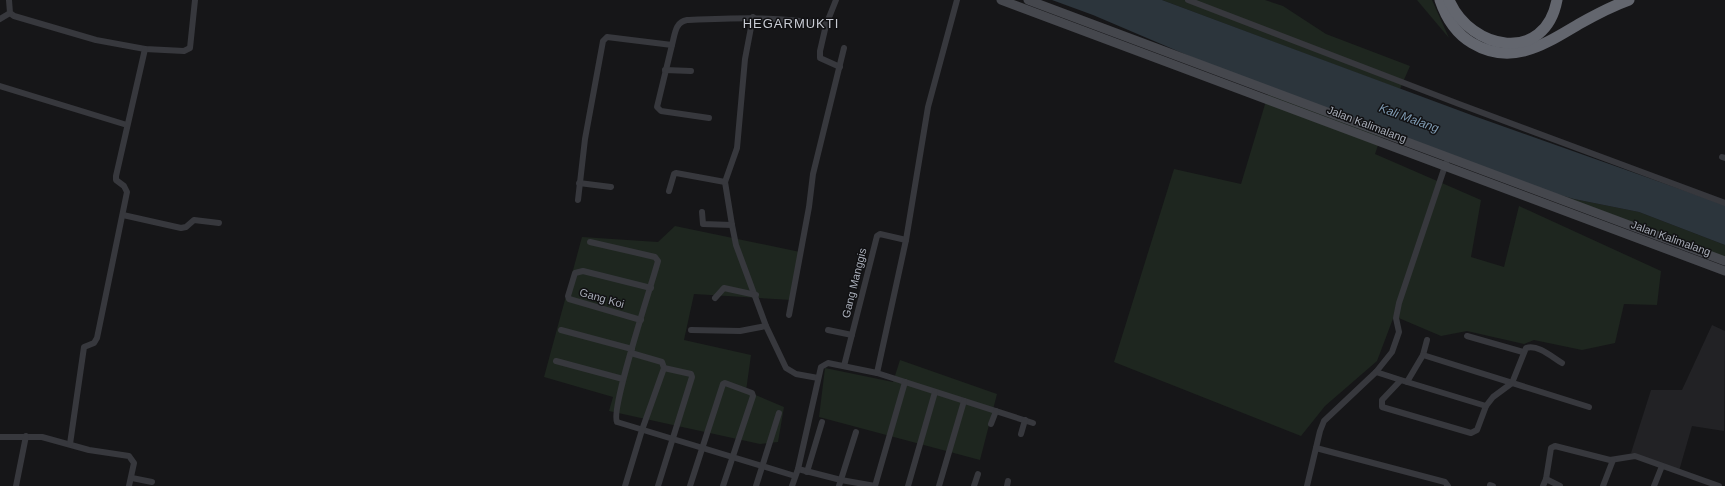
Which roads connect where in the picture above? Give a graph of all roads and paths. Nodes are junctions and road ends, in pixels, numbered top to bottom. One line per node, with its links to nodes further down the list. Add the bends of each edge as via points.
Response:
1 (9, 0): 12 (street)
2 (195, 0): 18 (street, via 189,50)
3 (836, 0): 15 (street)
4 (957, 0): 36 (street, via 928,107)
5 (1001, 0): 25 (main road, Jalan Kalimalang)
6 (1028, 0): 25 (main road, Jalan Kalimalang)
7 (1188, 0): 31 (street)
8 (1440, 0): 11 (highway, via 1447,18 1465,39 1487,50 1509,53 1543,45 1588,19)
9 (1448, 0): 10 (highway, via 1458,17 1471,30 1484,38 1504,43 1519,42 1535,36 1547,25)
10 (1558, 0)
11 (1629, 0)
12 (10, 13): 14 (street); 18 (street, via 96,40)
13 (753, 17): 15 (street); 16 (street, via 682,20); 26 (street, via 745,59 737,148)
14 (0, 19)
15 (826, 24): 19 (street, via 820,58)
16 (672, 45): 20 (street); 27 (street, via 609,36 603,41)
17 (844, 48): 19 (street)
18 (145, 49): 24 (street)
19 (840, 67): 43 (street, via 813,174)
20 (665, 70): 21 (street); 23 (street, via 658,109)
21 (691, 71)
22 (0, 86): 24 (street)
23 (709, 118)
24 (127, 125): 33 (street, via 116,176 116,180 127,192)
25 (1446, 162): 38 (main road, Jalan Kalimalang); 39 (main road, Jalan Kalimalang); 59 (street, via 1399,303 1396,315 1399,332 1397,339 1392,352)
26 (725, 182): 29 (street, via 676,172); 35 (street)
27 (579, 183): 28 (street); 30 (street)
28 (611, 187)
29 (669, 191)
30 (578, 200)
31 (1725, 203)
32 (702, 212): 35 (street, via 703,224)
33 (123, 215): 34 (street, via 181,228 194,220); 83 (street, via 97,338 94,343 84,347)
34 (219, 223)
35 (732, 225): 41 (street, via 736,245)
36 (906, 240): 49 (street, Gang Manggis, via 880,234 877,236); 60 (street)
37 (590, 242): 40 (street, via 656,258 658,261)
38 (1725, 261)
39 (1725, 271)
40 (650, 288): 44 (street); 44 (street, Gang Koi, via 576,271 568,296 569,300)
41 (756, 295): 42 (street, via 724,288); 45 (street)
42 (715, 298)
43 (788, 315)
44 (641, 320): 52 (street)
45 (766, 326): 47 (street, via 740,332); 61 (street, via 786,368 796,374)
46 (561, 330): 52 (street)
47 (691, 330)
48 (828, 330): 49 (street)
49 (852, 334): 57 (street, Gang Manggis)
50 (1467, 336): 53 (street)
51 (1427, 340): 54 (street)
52 (631, 351): 58 (street, via 662,362); 62 (street)
53 (1523, 352): 56 (street, via 1526,348 1533,347); 66 (street)
54 (1423, 356): 65 (street); 66 (street)
55 (556, 361): 62 (street)
56 (1562, 363)
57 (844, 366): 60 (street); 61 (street, via 823,364)
58 (664, 368): 77 (street); 82 (street, via 691,374 692,377)
59 (1376, 372): 63 (street); 84 (street, via 1324,421)
60 (877, 373): 64 (street)
61 (818, 378): 90 (street)
62 (623, 380): 77 (street, via 615,420)
63 (1400, 381): 65 (street); 69 (street, via 1382,400 1382,407 1471,433 1477,430)
64 (905, 382): 67 (street); 106 (street)
65 (1407, 382): 69 (street)
66 (1512, 383): 69 (street, via 1493,397); 70 (street)
67 (935, 392): 68 (street); 107 (street)
68 (964, 401): 71 (street); 108 (street)
69 (1486, 406)
70 (1589, 406)
71 (996, 411): 73 (street); 76 (street)
72 (779, 412): 88 (street)
73 (1025, 420): 75 (street); 79 (street)
74 (822, 422): 91 (street)
75 (1033, 423)
76 (991, 424)
77 (642, 430): 82 (street); 100 (street)
78 (856, 432): 97 (street)
79 (1021, 434)
80 (26, 436): 81 (street); 83 (street); 98 (street)
81 (0, 437)
82 (672, 439): 85 (street); 101 (street)
83 (70, 444): 94 (street, via 89,450 129,456 134,463)
84 (1316, 448): 110 (street); 111 (street, via 1445,482)
85 (702, 449): 86 (street); 86 (street, via 723,384 728,384 753,395); 102 (street)
86 (732, 457): 88 (street); 103 (street)
87 (1613, 460): 89 (street, via 1635,456); 95 (street, via 1552,447); 114 (street)
88 (762, 466): 93 (street); 104 (street)
89 (1662, 466): 115 (street); 116 (street)
90 (798, 469): 91 (street); 93 (street)
91 (808, 472): 97 (street)
92 (978, 474): 109 (street)
93 (795, 476): 105 (street)
94 (132, 478): 96 (street); 99 (street)
95 (1546, 478): 112 (street); 113 (street)
96 (152, 482)
97 (840, 483): 106 (street)
98 (16, 486)
99 (129, 486)
100 (625, 486)
101 (658, 486)
102 (690, 486)
103 (723, 486)
104 (756, 486)
105 (792, 486)
106 (875, 486)
107 (908, 486)
108 (939, 486)
109 (974, 486)
110 (1307, 486)
111 (1448, 486)
112 (1543, 486)
113 (1560, 486)
114 (1603, 486)
115 (1654, 486)
116 (1719, 486)

